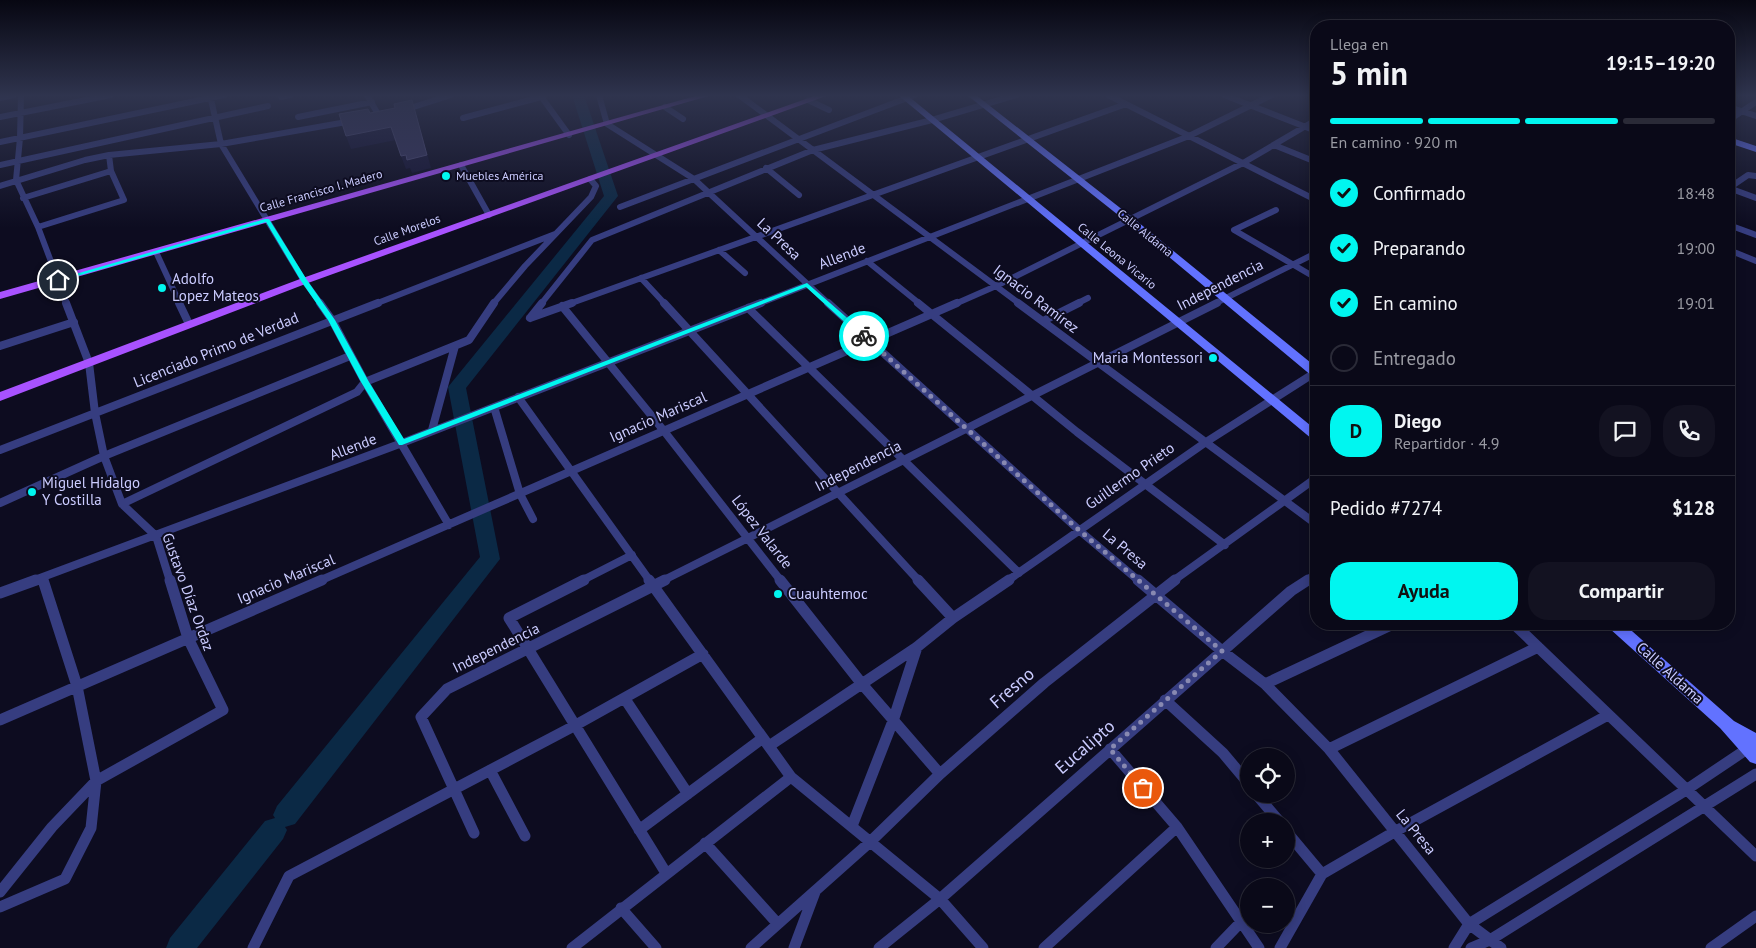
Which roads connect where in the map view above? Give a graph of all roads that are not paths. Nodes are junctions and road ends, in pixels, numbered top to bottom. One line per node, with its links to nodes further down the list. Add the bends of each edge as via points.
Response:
1 (14, 139): 16 (street)
2 (20, 139): 26 (street)
3 (120, 139): 26 (street)
4 (220, 139): 18 (street)
5 (249, 139): 18 (street)
6 (552, 139): 29 (main road, Calle Francisco I. Madero)
7 (632, 139): 23 (street, La Presa)
8 (702, 139): 23 (main road, Calle Morelos)
9 (856, 139): 20 (street)
10 (955, 139): 24 (main road, Calle Leona Vicario)
11 (1181, 139): 36 (street, Allende)
12 (1196, 139): 27 (street)
13 (1283, 139): 19 (street, Ignacio Mariscal)
14 (799, 140): 20 (street, Ignacio Ramírez); 34 (street)
15 (1026, 140): 24 (street); 36 (main road, Calle Aldama)
16 (0, 142)
17 (1735, 142): 21 (main road)
18 (221, 144): 22 (street); 50 (street)
19 (1274, 145): 25 (street); 27 (street, Ignacio Mariscal)
20 (813, 150): 30 (street); 42 (street, Ignacio Ramírez)
21 (1756, 150)
22 (109, 155): 31 (street); 35 (street)
23 (658, 155): 33 (main road, Calle Morelos); 34 (street, La Presa)
24 (977, 158): 42 (street); 46 (main road, Calle Leona Vicario)
25 (1310, 160)
26 (17, 162): 28 (street); 35 (street)
27 (1244, 163): 43 (street); 51 (street, Ignacio Mariscal)
28 (0, 165)
29 (461, 165): 49 (street); 50 (main road, Calle Francisco I. Madero)
30 (766, 168): 40 (street); 41 (street)
31 (111, 171): 44 (street); 52 (street, via 124,200)
32 (1756, 176): 37 (street, via 1748,175)
33 (595, 177): 49 (main road, Calle Morelos); 54 (street, via 596,186 591,197)
34 (694, 179): 40 (street, La Presa); 47 (street)
35 (16, 180): 38 (street); 44 (street, Gustavo Díaz Ordaz)
36 (1078, 180): 46 (street, Allende); 51 (main road, Calle Aldama)
37 (1735, 184)
38 (0, 186)
39 (1735, 190): 45 (street)
40 (708, 192): 56 (street, La Presa); 76 (street, via 592,240 530,318)
41 (799, 195)
42 (873, 195): 56 (street); 57 (street, Ignacio Ramírez)
43 (1310, 197)
44 (23, 198): 52 (street, Gustavo Díaz Ordaz)
45 (1756, 198)
46 (1028, 199): 57 (street, Allende); 58 (main road, Calle Leona Vicario)
47 (620, 207)
48 (1276, 210): 65 (street, via 1234,230)
49 (489, 215): 70 (main road, Calle Morelos)
50 (267, 220): 60 (main road, Calle Francisco I. Madero); 70 (street)
51 (1130, 220): 58 (street, Ignacio Mariscal); 75 (main road, Calle Aldama)
52 (38, 227): 69 (street, Gustavo Díaz Ordaz)
53 (1735, 227): 55 (street)
54 (555, 234): 79 (street, Licenciado Primo de Verdad); 87 (street, via 493,304 469,340)
55 (1756, 235)
56 (755, 237): 59 (street); 71 (street, La Presa)
57 (930, 237): 63 (street, Allende); 72 (street, Ignacio Ramírez)
58 (1082, 244): 72 (street, Ignacio Mariscal); 82 (main road, Calle Leona Vicario)
59 (719, 250): 66 (street); 68 (street)
60 (156, 252): 69 (main road, Calle Francisco I. Madero); 83 (street)
61 (1735, 252): 64 (street)
62 (1310, 256): 65 (street, Independencia)
63 (867, 261): 71 (street, Allende); 78 (street)
64 (1756, 261)
65 (1293, 264): 67 (street); 75 (street, Independencia)
66 (745, 273)
67 (1310, 274)
68 (641, 278): 76 (street); 84 (street)
69 (58, 280): 73 (main road, Calle Francisco I. Madero); 81 (street, Gustavo Díaz Ordaz)
70 (304, 281): 79 (street); 83 (main road, Calle Morelos)
71 (807, 285): 77 (street, Allende); 85 (street, La Presa)
72 (996, 286): 78 (street, Ignacio Mariscal); 80 (street, Ignacio Ramírez)
73 (0, 296)
74 (1088, 298): 80 (street)
75 (1226, 299): 82 (street, Independencia); 93 (main road, Calle Aldama)
76 (562, 306): 89 (street, López Valarde)
77 (748, 308): 84 (street, Allende); 92 (street)
78 (932, 314): 85 (street, Ignacio Mariscal); 97 (street)
79 (332, 320): 88 (street); 102 (street, Licenciado Primo de Verdad)
80 (1043, 321): 90 (street, Ignacio Ramírez)
81 (74, 322): 86 (street); 91 (street, Gustavo Díaz Ordaz)
82 (1179, 322): 90 (street, Independencia); 100 (main road, Calle Leona Vicario)
83 (189, 324): 91 (main road, Calle Morelos)
84 (689, 331): 89 (street, Allende); 96 (street)
85 (870, 341): 92 (street, Ignacio Mariscal); 103 (street, La Presa)
86 (0, 346)
87 (454, 346): 95 (street); 104 (street)
88 (350, 356): 95 (street); 110 (street)
89 (608, 362): 99 (street, Allende); 105 (street, López Valarde)
90 (1098, 362): 97 (street, Independencia); 107 (street, Ignacio Ramírez)
91 (89, 363): 98 (main road, Calle Morelos); 102 (street, Gustavo Díaz Ordaz)
92 (810, 368): 96 (street, Ignacio Mariscal); 111 (street)
93 (1310, 368)
94 (1310, 377): 100 (street, Guillermo Prieto)
95 (365, 382): 108 (street); 119 (street, via 357,392)
96 (748, 394): 105 (street, Ignacio Mariscal); 115 (street)
97 (1033, 395): 103 (street, Independencia); 114 (street)
98 (0, 397)
99 (518, 397): 101 (street, Allende); 112 (street)
100 (1273, 399): 106 (main road, Calle Leona Vicario); 107 (street, Guillermo Prieto)
101 (490, 408): 104 (street, Allende); 116 (street)
102 (95, 413): 109 (street, Licenciado Primo de Verdad); 110 (street, Gustavo Díaz Ordaz)
103 (966, 428): 111 (street, Independencia); 123 (street, La Presa)
104 (436, 429): 108 (street, Allende)
105 (664, 431): 112 (street, Ignacio Mariscal); 125 (street, López Valarde)
106 (1310, 431)
107 (1206, 442): 114 (street, Guillermo Prieto); 117 (street, Ignacio Ramírez)
108 (402, 443): 122 (street); 124 (street, Allende)
109 (0, 450)
110 (104, 456): 118 (street); 119 (street, Gustavo Díaz Ordaz)
111 (904, 460): 115 (street, Independencia); 128 (street)
112 (572, 471): 116 (street, Ignacio Mariscal); 127 (street)
113 (1310, 482): 117 (street, Fresno)
114 (1147, 485): 123 (street, Guillermo Prieto); 126 (street)
115 (838, 493): 125 (street, Independencia); 134 (street)
116 (517, 495): 120 (street); 122 (street, Ignacio Mariscal)
117 (1285, 501): 121 (street, Ignacio Ramírez); 126 (street, Fresno)
118 (0, 503)
119 (122, 504): 124 (street, Gustavo Díaz Ordaz)
120 (533, 519)
121 (1310, 520)
122 (454, 523): 138 (street, Ignacio Mariscal)
123 (1080, 531): 128 (street, Guillermo Prieto); 133 (street, La Presa)
124 (156, 536): 129 (street, Allende); 138 (street, Gustavo Díaz Ordaz)
125 (748, 539): 131 (street, Independencia); 144 (street, López Valarde)
126 (1225, 545): 133 (street, Fresno)
127 (632, 555): 131 (street); 141 (street, via 509,618)
128 (1019, 573): 134 (street, Guillermo Prieto)
129 (42, 578): 132 (street, Allende); 146 (street)
130 (1310, 578): 142 (street, Eucalipto)
131 (654, 585): 141 (street, Independencia); 143 (street)
132 (0, 593)
133 (1155, 594): 142 (street, La Presa); 159 (street, Fresno, via 1044,683)
134 (954, 618): 139 (street, Guillermo Prieto)
135 (1380, 630): 145 (street)
136 (1520, 630): 140 (street)
137 (1621, 630): 154 (main road, Calle Aldama)
138 (188, 638): 146 (street, Ignacio Mariscal); 162 (street, Gustavo Díaz Ordaz, via 223,710)
139 (917, 647): 144 (street, Guillermo Prieto); 151 (street)
140 (1538, 647): 149 (street); 156 (street)
141 (528, 649): 152 (street); 163 (street, Independencia, via 447,689 421,717)
142 (1222, 651): 145 (street, La Presa); 148 (street, Eucalipto)
143 (703, 654): 147 (street); 153 (street)
144 (862, 684): 151 (street, López Valarde); 153 (street, Guillermo Prieto)
145 (1265, 684): 156 (street, La Presa)
146 (77, 686): 150 (street, Ignacio Mariscal); 162 (street)
147 (625, 699): 152 (street); 165 (street)
148 (1165, 700): 155 (street, Eucalipto); 158 (street, via 1223,753)
149 (1608, 715): 164 (street); 172 (street)
150 (0, 720)
151 (893, 721): 159 (street, López Valarde); 169 (street)
152 (574, 726): 157 (street); 171 (street)
153 (766, 742): 161 (street); 165 (street, Guillermo Prieto)
154 (1754, 747): 164 (street)
155 (1110, 749): 170 (street); 183 (street, Eucalipto)
156 (1329, 749): 172 (street, La Presa)
157 (490, 770): 163 (street); 174 (street)
158 (1240, 773)
159 (940, 774): 177 (street, Fresno)
160 (1756, 774): 167 (street)
161 (791, 777): 169 (street); 176 (street)
162 (96, 781): 182 (street, via 52,827); 184 (street, via 91,828 65,879)
163 (454, 789): 173 (street); 192 (street, via 289,876)
164 (1686, 790): 167 (street); 189 (street)
165 (688, 794): 171 (street, Guillermo Prieto)
166 (1264, 803): 168 (street)
167 (1702, 806): 178 (street); 191 (street)
168 (1272, 813)
169 (852, 826): 177 (street)
170 (1177, 827): 188 (street); 199 (street)
171 (639, 830): 179 (street)
172 (1396, 831): 180 (street); 189 (street, La Presa)
173 (474, 833)
174 (526, 836)
175 (1295, 842): 180 (street)
176 (705, 843): 179 (street); 187 (street)
177 (869, 843): 181 (street, Fresno); 183 (street)
178 (1756, 856)
179 (666, 872): 185 (street)
180 (1322, 874): 202 (street)
181 (816, 891): 187 (street, Fresno); 196 (street)
182 (0, 892)
183 (940, 899): 197 (street, Eucalipto); 198 (street)
184 (0, 907)
185 (620, 908): 193 (street); 194 (street)
186 (1756, 916): 205 (street)
187 (778, 923): 195 (street, Fresno)
188 (1240, 923): 200 (street)
189 (1469, 924): 191 (street, La Presa); 203 (street)
190 (1248, 933): 201 (street)
191 (1496, 944): 204 (street)
192 (252, 948)
193 (572, 948)
194 (656, 948)
195 (751, 948)
196 (794, 948)
197 (879, 948)
198 (983, 948)
199 (1044, 948)
200 (1216, 948)
201 (1259, 948)
202 (1280, 948)
203 (1454, 948)
204 (1471, 948)
205 (1711, 948)

